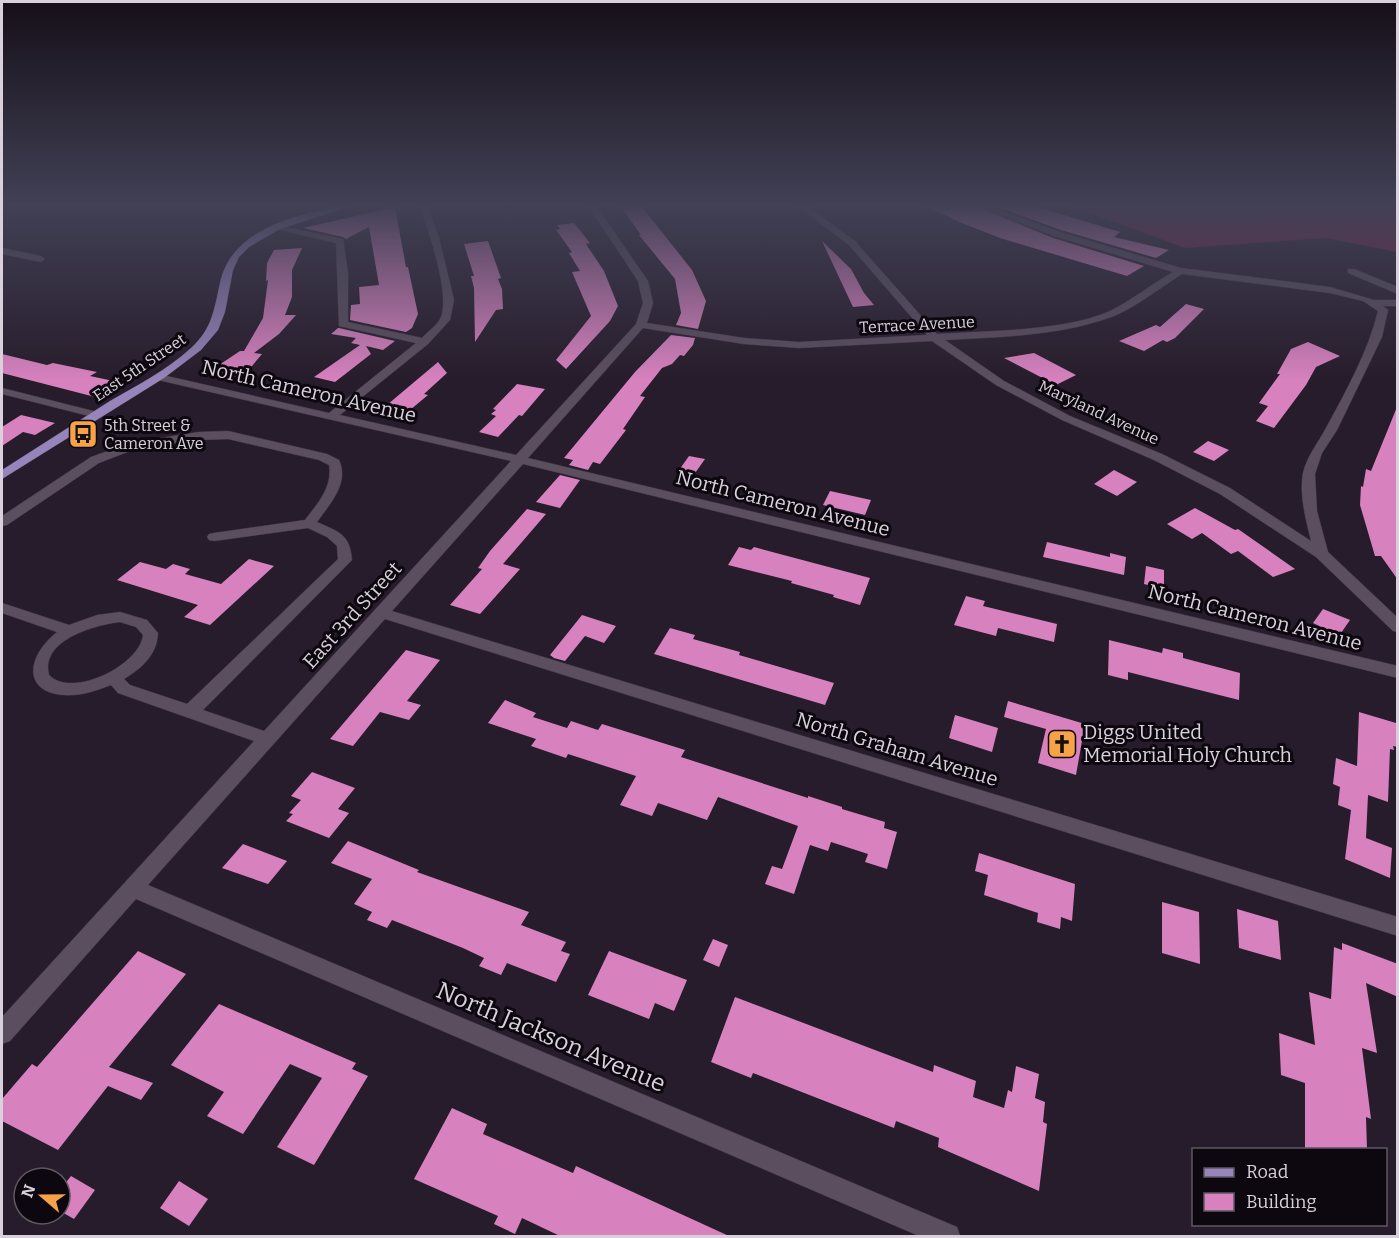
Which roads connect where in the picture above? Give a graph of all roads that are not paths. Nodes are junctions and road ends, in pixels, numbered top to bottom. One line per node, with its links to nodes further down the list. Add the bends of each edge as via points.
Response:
1 (231, 265): 15 (main road, East 5th Street, via 220,316 206,340)
2 (342, 265): 14 (street, via 343,324)
3 (441, 265): 14 (street, via 449,300 445,320)
4 (632, 265): 12 (street, via 643,281 648,303)
5 (871, 265): 13 (street, Maryland Avenue)
6 (1159, 265): 7 (street)
7 (1180, 271): 10 (street, via 1330,290); 13 (street, Terrace Avenue, via 1127,306 1096,320 1049,329)
8 (1351, 272): 9 (street)
9 (1398, 291)
10 (1373, 303): 11 (street); 24 (street, via 1383,310 1377,337 1308,474 1310,511)
11 (1398, 303)
12 (641, 325): 13 (street, Terrace Avenue, via 799,345); 19 (street, East 3rd Street)
13 (935, 338): 24 (street, Maryland Avenue, via 1000,383 1066,418 1225,491)
14 (424, 342): 18 (street)
15 (158, 377): 17 (main road, East 5th Street); 18 (street, North Cameron Avenue)
16 (2, 391): 17 (street)
17 (97, 415): 20 (main road, East 5th Street)
18 (332, 416): 19 (street, North Cameron Avenue)
19 (521, 460): 26 (street, East 3rd Street); 29 (street, North Cameron Avenue)
20 (2, 475)
21 (2, 522): 22 (street, via 95,460 133,446 228,435 313,454 335,463 337,483)
22 (309, 524): 23 (street); 31 (street, via 332,534 344,545 345,560)
23 (214, 537)
24 (1321, 554): 27 (street, Maryland Avenue)
25 (2, 608): 28 (street)
26 (383, 613): 32 (street, East 3rd Street); 34 (street, North Graham Avenue)
27 (1398, 627)
28 (70, 631): 30 (street, via 48,648 40,661 39,674 46,684 79,690); 30 (street, via 101,618 120,616 147,626 151,636 148,649 138,663)
29 (1398, 672)
30 (114, 678): 31 (street, via 124,689)
31 (190, 712): 32 (street)
32 (268, 739): 33 (street, East 3rd Street)
33 (133, 888): 35 (street, East 3rd Street); 36 (street, North Jackson Avenue)
34 (1398, 927)
35 (2, 1033)
36 (948, 1236)

